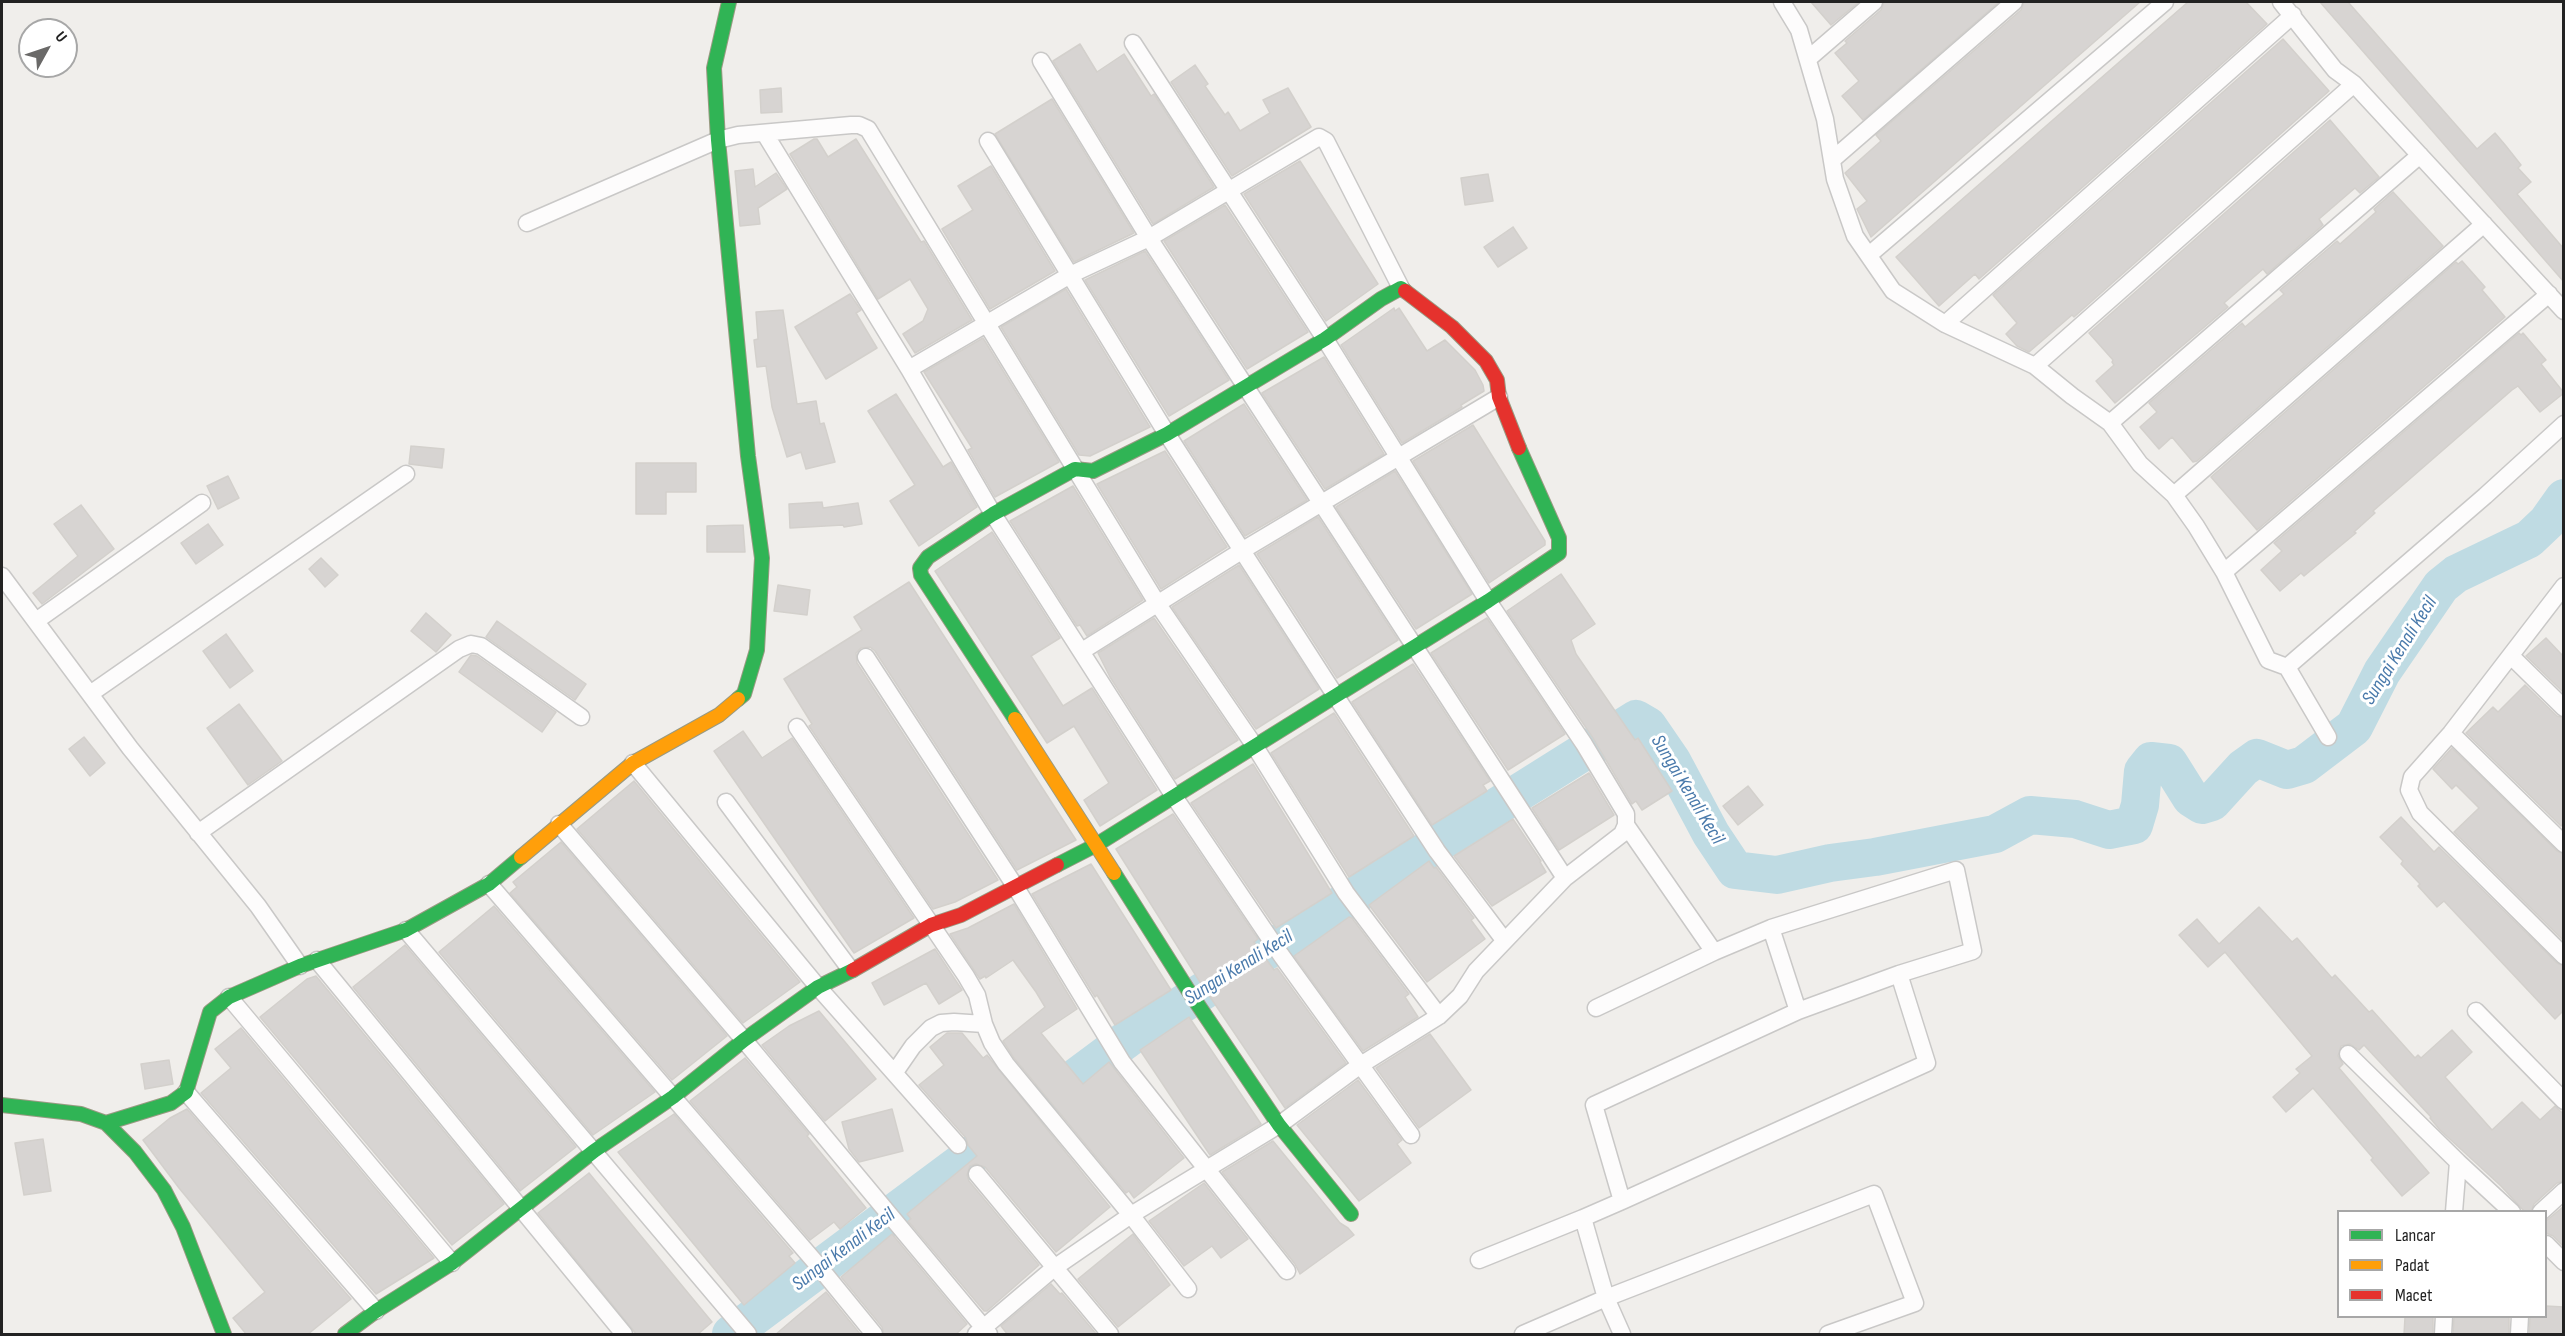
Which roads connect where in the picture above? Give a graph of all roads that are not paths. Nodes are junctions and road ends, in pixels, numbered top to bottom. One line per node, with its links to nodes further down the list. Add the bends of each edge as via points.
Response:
1 (729, 2): 13 (street, via 714,68)
2 (1782, 2): 9 (street, via 1799,30)
3 (1874, 2): 9 (street)
4 (2014, 2): 16 (street)
5 (2165, 2): 21 (street)
6 (2281, 2): 7 (street)
7 (2293, 15): 11 (street, via 2335,70); 26 (street)
8 (1133, 43): 17 (street)
9 (1808, 59): 16 (street)
10 (1041, 61): 20 (street)
11 (2354, 84): 15 (street); 29 (street)
12 (765, 134): 13 (street); 27 (street, via 851,125 868,129); 30 (street)
13 (718, 140): 18 (street); 63 (street, via 748,456 762,558 757,650 744,693 719,715)
14 (988, 141): 22 (street)
15 (2420, 155): 19 (street); 33 (street)
16 (1832, 160): 21 (street, via 1855,236)
17 (1228, 192): 20 (street); 23 (street, via 1322,137); 28 (street)
18 (526, 223)
19 (2484, 224): 24 (street); 39 (street)
20 (1149, 238): 22 (street); 31 (street)
21 (1869, 255): 26 (street, via 1893,291)
22 (1070, 275): 27 (street); 35 (street)
23 (1401, 288): 28 (street); 32 (street, via 1475,347 1497,380)
24 (2549, 294): 25 (street); 44 (street)
25 (2564, 311)
26 (1945, 324): 29 (street)
27 (987, 325): 30 (street); 37 (street)
28 (1325, 339): 31 (street); 36 (street)
29 (2035, 366): 33 (street)
30 (909, 369): 42 (street)
31 (1246, 388): 35 (street); 41 (street)
32 (1499, 397): 36 (street); 47 (street, via 1559,545 1558,553)
33 (2110, 423): 39 (street, via 2140,464)
34 (2564, 424): 54 (street)
35 (1167, 434): 37 (street, via 1093,471); 43 (street)
36 (1398, 457): 41 (street); 47 (street)
37 (1075, 469): 42 (street); 48 (street)
38 (406, 474): 55 (street)
39 (2174, 495): 44 (street)
40 (202, 502): 49 (street)
41 (1322, 503): 43 (street); 50 (street)
42 (993, 514): 51 (street); 70 (street, via 928,557 920,568 921,575)
43 (1243, 550): 48 (street); 56 (street)
44 (2224, 572): 54 (street, via 2268,660)
45 (2, 576): 49 (street)
46 (2564, 586): 52 (street)
47 (1488, 601): 50 (street); 67 (street, via 1586,748 1626,814)
48 (1157, 603): 51 (street); 62 (street)
49 (36, 621): 55 (street)
50 (1414, 645): 56 (street); 71 (street)
51 (1082, 651): 64 (street)
52 (2511, 656): 57 (street); 60 (street)
53 (867, 657): 73 (street)
54 (2287, 667): 61 (street)
55 (90, 694): 68 (street)
56 (1335, 695): 62 (street); 77 (street, via 1437,851)
57 (2564, 708)
58 (581, 717): 68 (street, via 482,646 471,644)
59 (797, 727): 74 (street)
60 (2451, 733): 69 (street); 79 (street, via 2412,777 2409,790 2420,813)
61 (2328, 738)
62 (1254, 745): 64 (street); 89 (street, via 1349,898)
63 (633, 763): 66 (street); 84 (street)
64 (1173, 795): 70 (street); 93 (street)
65 (726, 802): 82 (street)
66 (559, 825): 72 (street); 91 (street)
67 (1626, 825): 71 (street, via 1622,834); 78 (street)
68 (198, 833): 81 (street, via 258,906)
69 (2564, 844)
70 (1096, 845): 73 (street); 100 (street)
71 (1565, 878): 77 (street)
72 (489, 884): 76 (street); 96 (street)
73 (1015, 886): 74 (street); 105 (street, via 1122,1062)
74 (931, 926): 82 (street); 90 (street, via 977,995)
75 (1771, 928): 78 (street); 83 (street, via 1956,870 1973,951); 87 (street)
76 (406, 930): 80 (street); 103 (street)
77 (1504, 940): 89 (street, via 1460,996)
78 (1714, 952): 86 (street)
79 (2564, 956)
80 (317, 960): 81 (street); 109 (street)
81 (300, 966): 85 (street)
82 (850, 969): 84 (street)
83 (1899, 974): 87 (street); 108 (street, via 1927,1063)
84 (818, 987): 91 (street); 94 (street)
85 (229, 997): 95 (street, via 210,1012); 119 (street)
86 (1596, 1008)
87 (1798, 1011): 108 (street, via 1594,1105)
88 (2476, 1011): 97 (street)
89 (1438, 1016): 93 (street)
90 (984, 1024): 94 (street, via 954,1022 930,1028); 114 (street, via 1006,1064)
91 (744, 1040): 96 (street); 128 (street)
92 (2348, 1054): 104 (street)
93 (1359, 1066): 100 (street); 101 (street)
94 (895, 1072): 102 (street)
95 (186, 1092): 99 (street, via 171,1103); 124 (street)
96 (673, 1097): 103 (street); 132 (street)
97 (2564, 1101)
98 (2, 1105): 99 (street, via 81,1114)
99 (106, 1123): 129 (street, via 164,1190 183,1227)
100 (1280, 1125): 105 (street); 113 (street)
101 (1411, 1135)
102 (958, 1145)
103 (594, 1151): 109 (street); 127 (street)
104 (2458, 1162): 110 (street); 111 (street)
105 (1207, 1167): 114 (street); 121 (street)
106 (976, 1174): 120 (street)
107 (2564, 1191): 112 (street)
108 (1622, 1201): 115 (street)
109 (523, 1209): 119 (street); 131 (street)
110 (2454, 1210)
111 (2510, 1210)
112 (2543, 1210)
113 (1351, 1214)
114 (1131, 1215): 120 (street); 122 (street)
115 (1583, 1218): 117 (street); 123 (street)
116 (2547, 1245): 118 (street)
117 (1479, 1260)
118 (2564, 1262)
119 (452, 1263): 124 (street)
120 (1054, 1268): 128 (street); 133 (street)
121 (1287, 1271)
122 (1188, 1289)
123 (1606, 1298): 134 (street); 135 (street); 136 (street, via 1874,1194 1915,1303)
124 (376, 1311): 130 (street)
125 (2445, 1318): 137 (street)
126 (2520, 1318): 138 (street)
127 (745, 1330)
128 (983, 1333)
129 (224, 1335)
130 (345, 1335)
131 (624, 1335)
132 (874, 1335)
133 (1110, 1335)
134 (1523, 1335)
135 (1622, 1335)
136 (1828, 1335)
137 (2443, 1335)
138 (2518, 1335)

